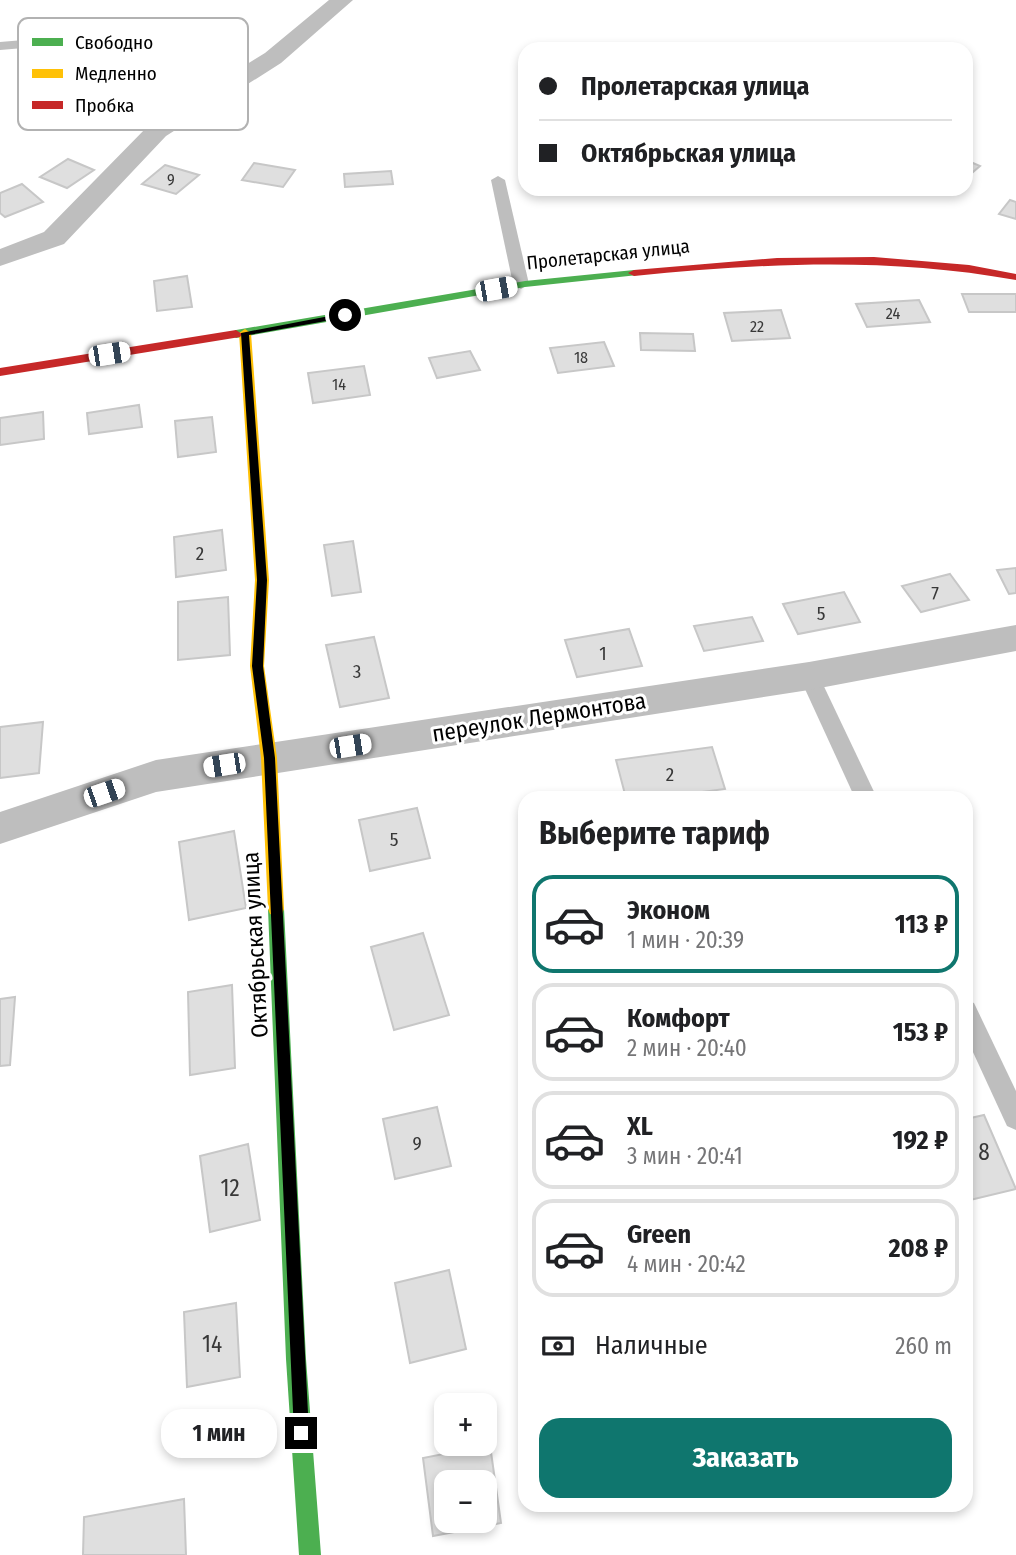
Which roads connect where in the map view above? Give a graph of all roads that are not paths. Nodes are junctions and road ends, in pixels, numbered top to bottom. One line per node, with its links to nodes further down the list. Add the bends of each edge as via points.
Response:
1 (342, 0): 4 (street)
2 (18, 44): 3 (lane)
3 (0, 46)
4 (248, 74)
5 (157, 131): 7 (street, via 54,238)
6 (498, 180): 9 (lane)
7 (0, 258)
8 (1016, 277): 9 (street, Пролетарская улица, via 860,260 715,264)
9 (521, 284): 10 (street, Пролетарская улица)
10 (245, 333): 11 (street, Пролетарская улица); 14 (street, Октябрьская улица, via 262,580 257,666)
11 (0, 372)
12 (1016, 638): 13 (street, переулок Лермонтова)
13 (809, 676): 14 (street, переулок Лермонтова); 15 (lane)
14 (269, 758): 16 (street, переулок Лермонтова, via 156,776); 19 (street, Октябрьская улица)
15 (863, 791)
16 (0, 828)
17 (973, 1026): 18 (lane)
18 (1016, 1118)
19 (310, 1555)

